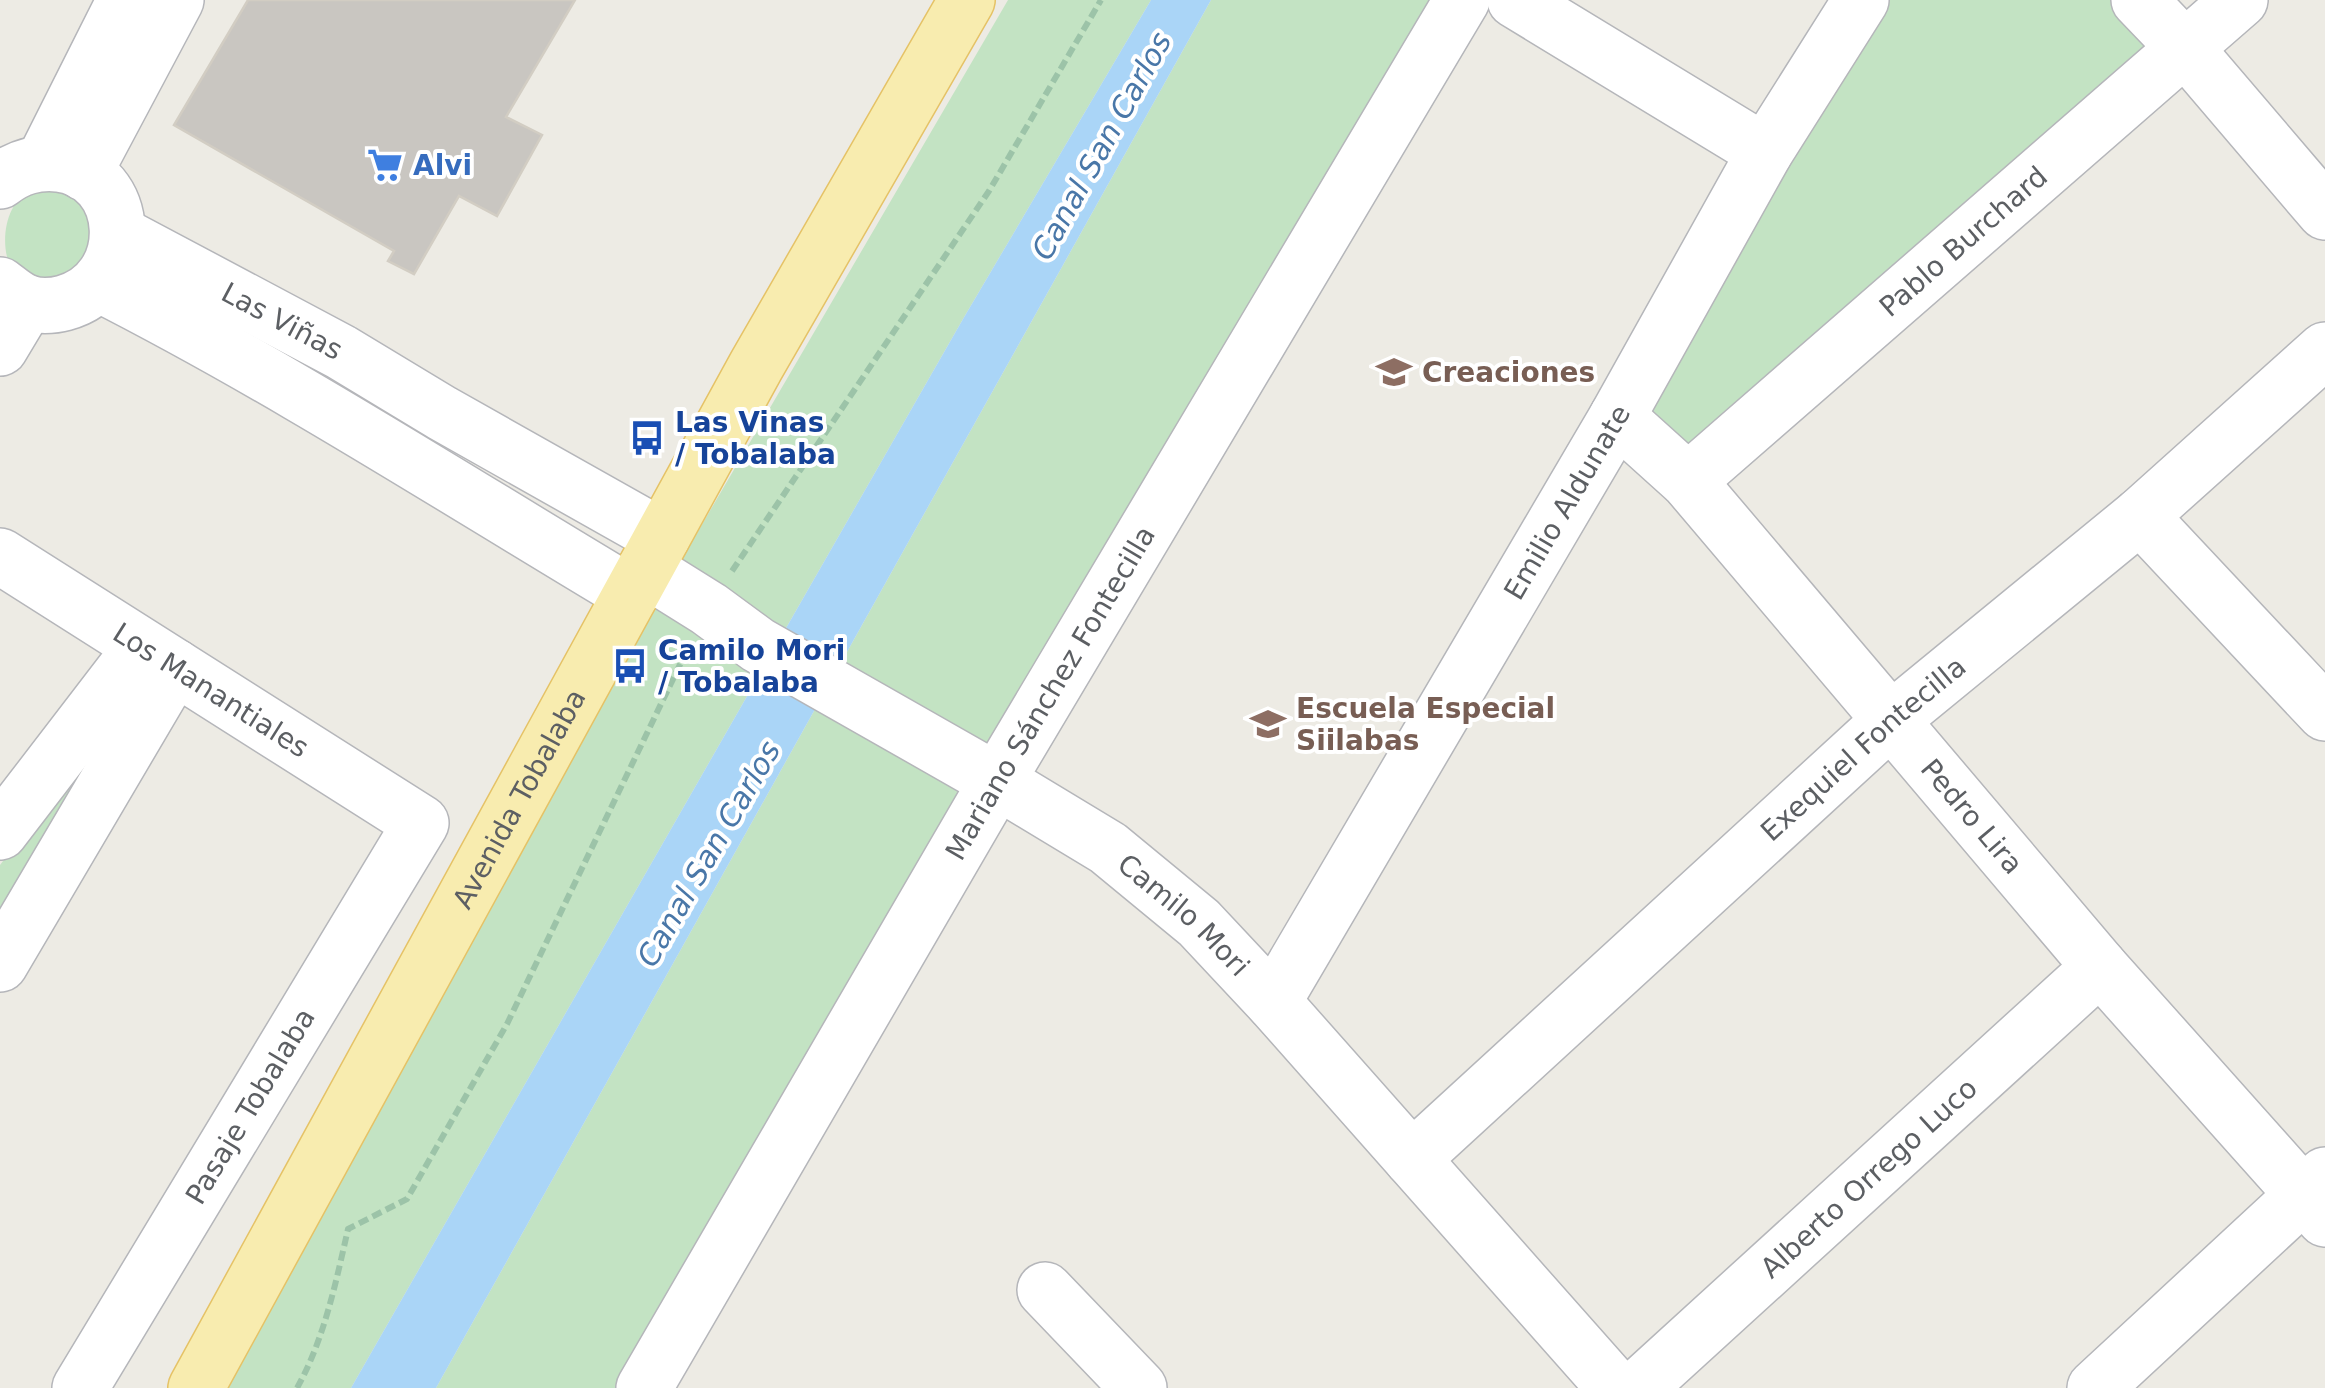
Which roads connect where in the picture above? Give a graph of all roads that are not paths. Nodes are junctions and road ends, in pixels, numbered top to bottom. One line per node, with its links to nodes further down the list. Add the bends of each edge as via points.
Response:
1 (125, 0): 11 (street)
2 (176, 0): 11 (street)
3 (966, 0): 23 (main road, Avenida Tobalaba)
4 (1462, 0): 27 (street, Mariano Sánchez Fontecilla)
5 (1516, 0): 10 (street)
6 (1861, 0): 10 (street, Emilio Aldunate)
7 (2139, 0): 9 (street)
8 (2240, 0): 9 (street, Pablo Burchard)
9 (2186, 48): 12 (street); 20 (street, Pablo Burchard)
10 (1765, 152): 18 (street, Emilio Aldunate)
11 (42, 172): 13 (street, via 102,189)
12 (2325, 212)
13 (119, 234): 14 (street, via 114,261); 17 (street, Las Viñas)
14 (99, 284): 15 (street, via 79,299); 19 (street, Las Viñas)
15 (9, 312)
16 (2325, 350): 21 (street, Exequiel Fontecilla)
17 (442, 413): 19 (street); 23 (street, Las Viñas)
18 (1617, 417): 20 (street, Pedro Lira); 32 (street, Emilio Aldunate)
19 (412, 461): 23 (street, Las Viñas)
20 (1688, 482): 26 (street, Pedro Lira)
21 (2140, 516): 25 (street); 26 (street, Exequiel Fontecilla)
22 (0, 556): 24 (street, Los Manantiales)
23 (646, 567): 27 (street, Camilo Mori, via 758,644); 37 (main road, Avenida Tobalaba)
24 (158, 657): 28 (street, Los Manantiales); 29 (street); 30 (street)
25 (2325, 712)
26 (1891, 720): 31 (street, Pedro Lira); 33 (street, Exequiel Fontecilla)
27 (997, 781): 32 (street, Camilo Mori, via 1108,848 1199,923); 38 (street, Mariano Sánchez Fontecilla)
28 (420, 823): 36 (street, Pasaje Tobalaba)
29 (0, 832)
30 (0, 964)
31 (2100, 967): 34 (street, Pedro Lira); 41 (street, Alberto Orrego Luco)
32 (1274, 1002): 33 (street, Camilo Mori)
33 (1412, 1159): 40 (street, Camilo Mori)
34 (2318, 1196): 42 (street)
35 (1045, 1290): 39 (street)
36 (80, 1388)
37 (196, 1388)
38 (644, 1388)
39 (1139, 1388)
40 (1615, 1388)
41 (1638, 1388)
42 (2095, 1388)

